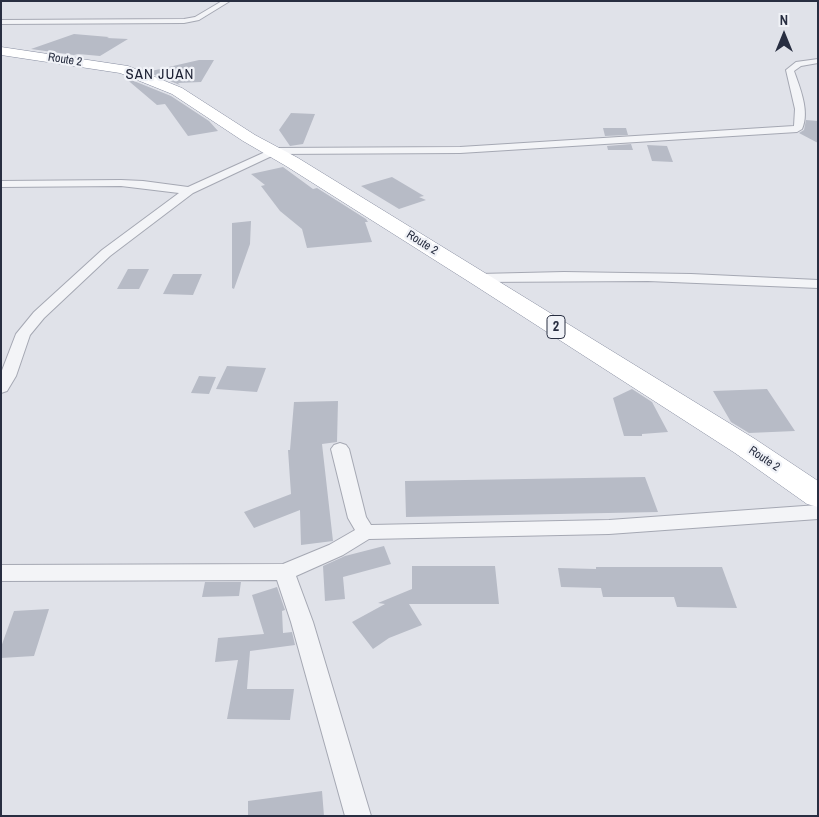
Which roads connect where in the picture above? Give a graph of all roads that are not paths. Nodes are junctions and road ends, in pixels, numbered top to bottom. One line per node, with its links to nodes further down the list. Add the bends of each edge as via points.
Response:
1 (227, 1): 2 (street, via 197,19 184,21)
2 (1, 22)
3 (1, 50): 5 (highway, Route 2 / 2, via 123,69 143,76 177,91)
4 (818, 61): 5 (street, via 799,64 790,70 800,113 801,122 797,129 541,146)
5 (282, 156): 7 (street); 8 (highway, Route 2 / 2)
6 (1, 184): 7 (street, via 121,183)
7 (190, 191): 10 (street, via 126,236 39,315 23,334)
8 (479, 278): 9 (street, via 681,277); 12 (highway, Route 2 / 2, via 745,446)
9 (818, 284)
10 (1, 388)
11 (340, 449): 14 (street, via 357,518)
12 (818, 496)
13 (818, 512): 14 (street, via 609,526)
14 (366, 532): 16 (street, via 336,550)
15 (1, 572): 16 (street)
16 (285, 572): 17 (street)
17 (358, 816)

